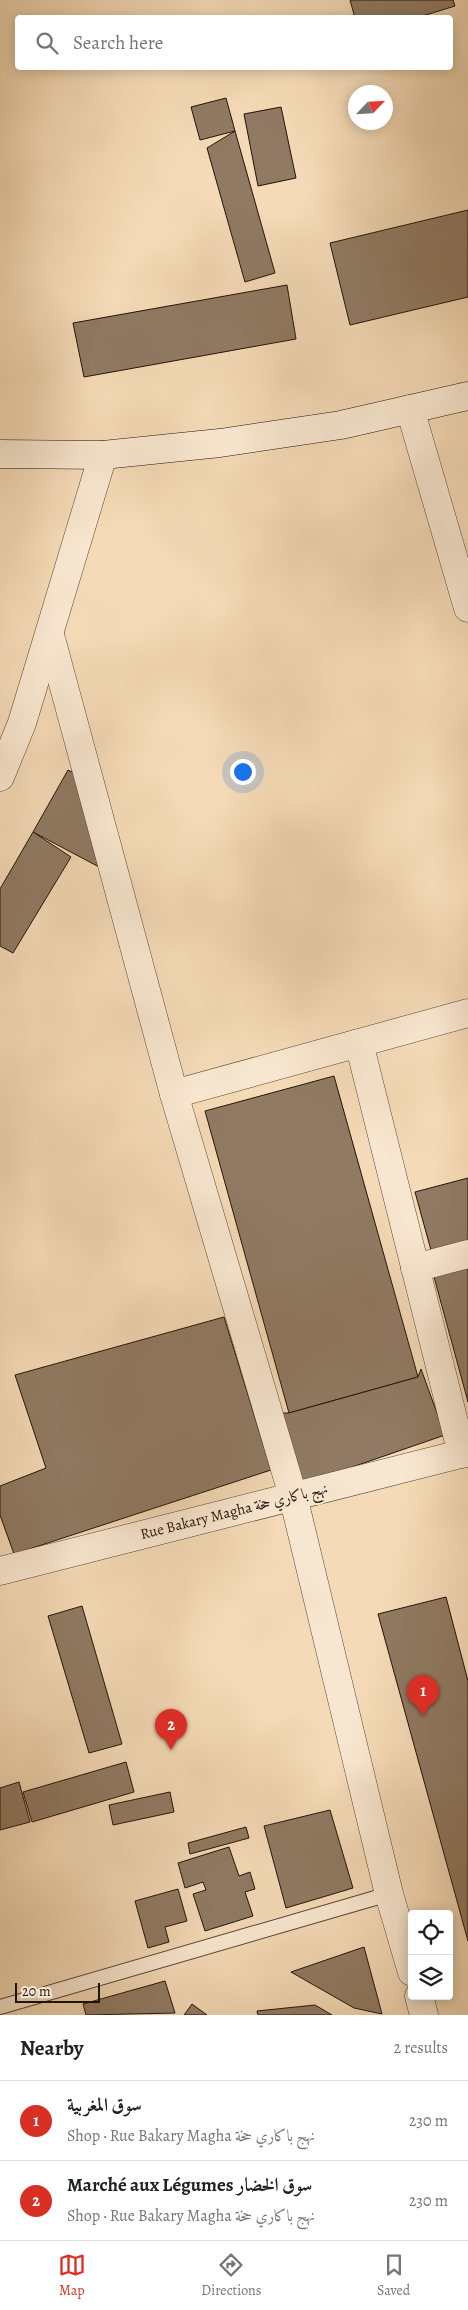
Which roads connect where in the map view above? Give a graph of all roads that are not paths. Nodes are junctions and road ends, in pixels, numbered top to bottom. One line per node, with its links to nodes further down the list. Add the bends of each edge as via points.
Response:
1 (468, 396): 2 (street)
2 (410, 409): 4 (street, via 341,425 220,443); 5 (street)
3 (0, 454): 4 (street)
4 (103, 455): 6 (street)
5 (468, 608)
6 (50, 635): 7 (street, via 22,723); 10 (street)
7 (0, 777)
8 (468, 1013): 9 (street)
9 (359, 1043): 10 (street); 12 (street)
10 (174, 1094): 14 (street)
11 (468, 1254): 12 (street)
12 (416, 1268): 13 (street)
13 (465, 1453): 14 (street, Rue Bakary Magha نهج باكاري حخة)
14 (293, 1496): 15 (street, Rue Bakary Magha نهج باكاري حخة); 16 (street)
15 (0, 1571)
16 (388, 1894): 17 (street); 19 (lane)
17 (408, 1959)
18 (420, 2000): 20 (street)
19 (0, 2007)
20 (424, 2015)

